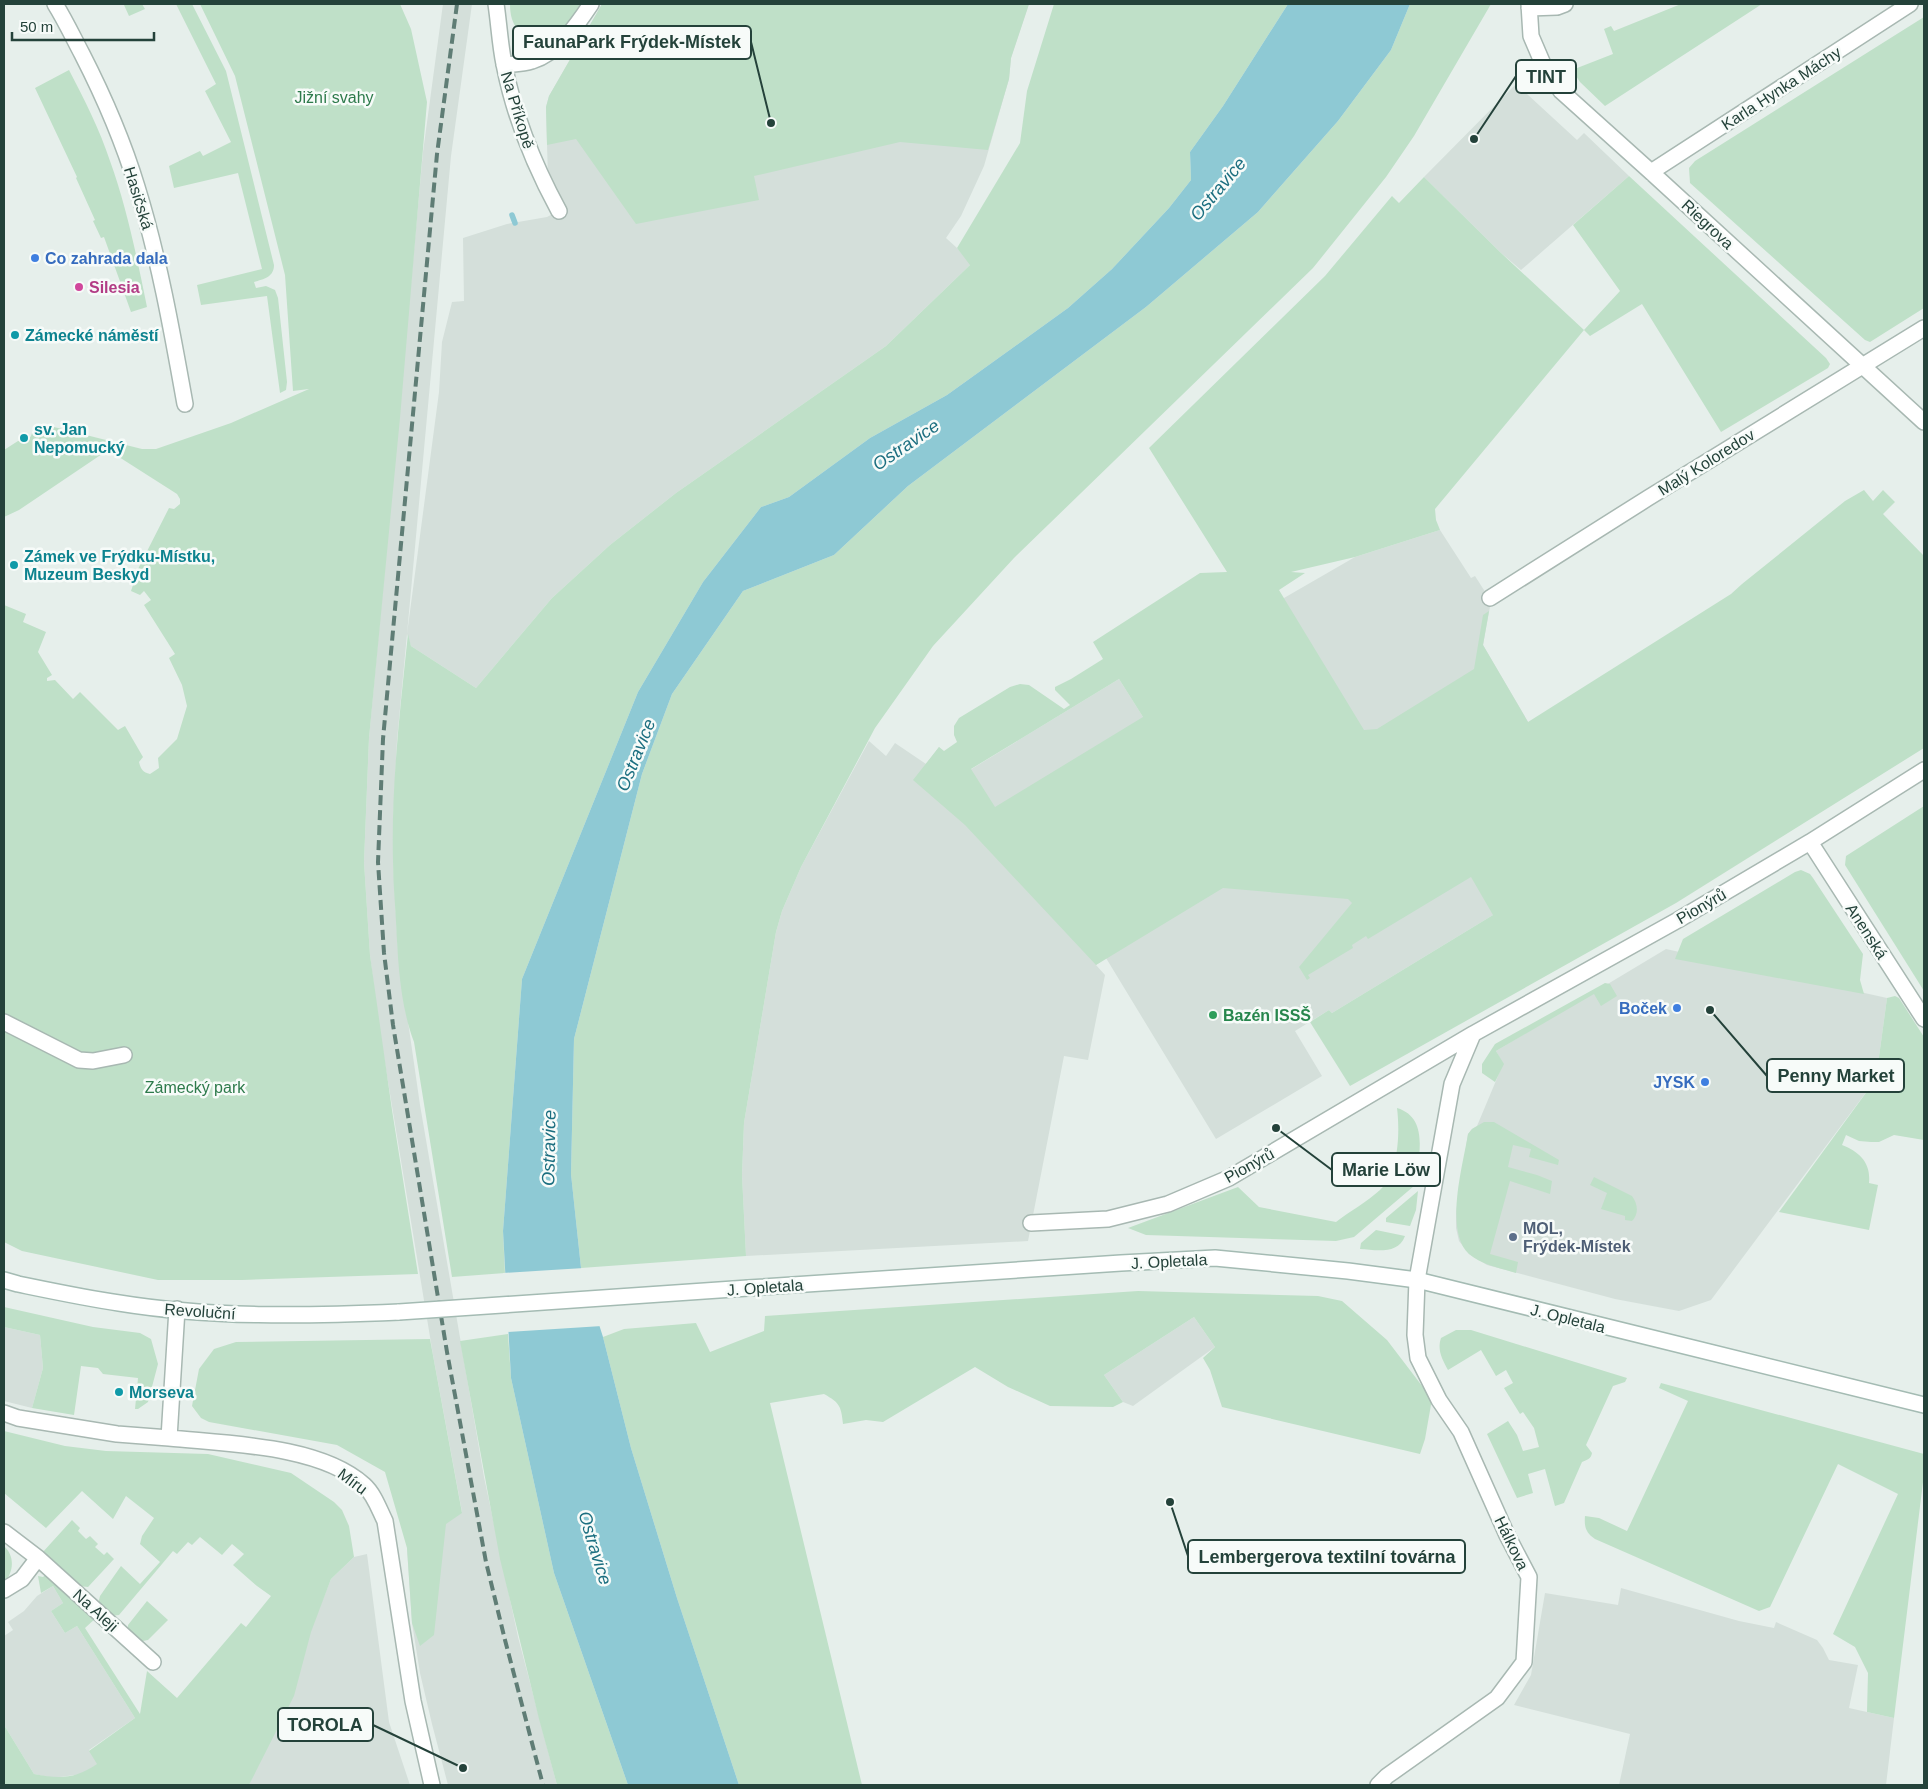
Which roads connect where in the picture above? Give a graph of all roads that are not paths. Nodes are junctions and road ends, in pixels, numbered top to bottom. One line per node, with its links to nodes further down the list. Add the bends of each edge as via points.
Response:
1 (55, 4): 12 (street, Hasičská, via 97,83 137,187 169,318)
2 (496, 4): 7 (street, Na Příkopě)
3 (590, 4): 7 (street, via 574,29 553,49 532,61)
4 (1565, 4): 6 (street, via 1557,7)
5 (1910, 4): 8 (street, Karla Hynka Máchy)
6 (1529, 6): 8 (street, Riegrova, via 1531,36 1543,64 1561,91)
7 (504, 65): 9 (street, Na Příkopě, via 521,127 539,174)
8 (1652, 172): 11 (street, Riegrova)
9 (559, 211)
10 (1924, 328): 11 (street, Malý Koloredov)
11 (1864, 366): 13 (street, Riegrova); 14 (street, Malý Koloredov)
12 (185, 404)
13 (1924, 422)
14 (1490, 598)
15 (1924, 770): 16 (street, Pionýrů)
16 (1810, 842): 17 (street, Anenská); 19 (street, Pionýrů)
17 (1924, 1019)
18 (4, 1022): 20 (street, via 79,1060 93,1062)
19 (1473, 1034): 21 (street, Pionýrů, via 1230,1178 1168,1204 1108,1219); 23 (street, via 1452,1084)
20 (124, 1055)
21 (1031, 1223)
22 (4, 1280): 24 (street, Revoluční, via 120,1304)
23 (1417, 1280): 25 (street, J. Opletala, bridge, via 1215,1258); 26 (street, J. Opletala); 34 (street, Hálkova, via 1415,1335 1418,1358 1439,1400 1461,1432 1529,1577 1524,1662 1496,1698)
24 (178, 1310): 25 (street, Revoluční, via 302,1316); 28 (street)
25 (399, 1312)
26 (1924, 1405)
27 (4, 1413): 28 (street, via 117,1434)
28 (169, 1438): 33 (street, Míru, via 286,1450 344,1471 364,1484 371,1493 385,1521 413,1701)
29 (4, 1532): 30 (street, Na Aleji)
30 (38, 1558): 31 (street, via 22,1579); 32 (street, Na Aleji)
31 (4, 1590)
32 (153, 1662)
33 (432, 1785)
34 (1378, 1785)

